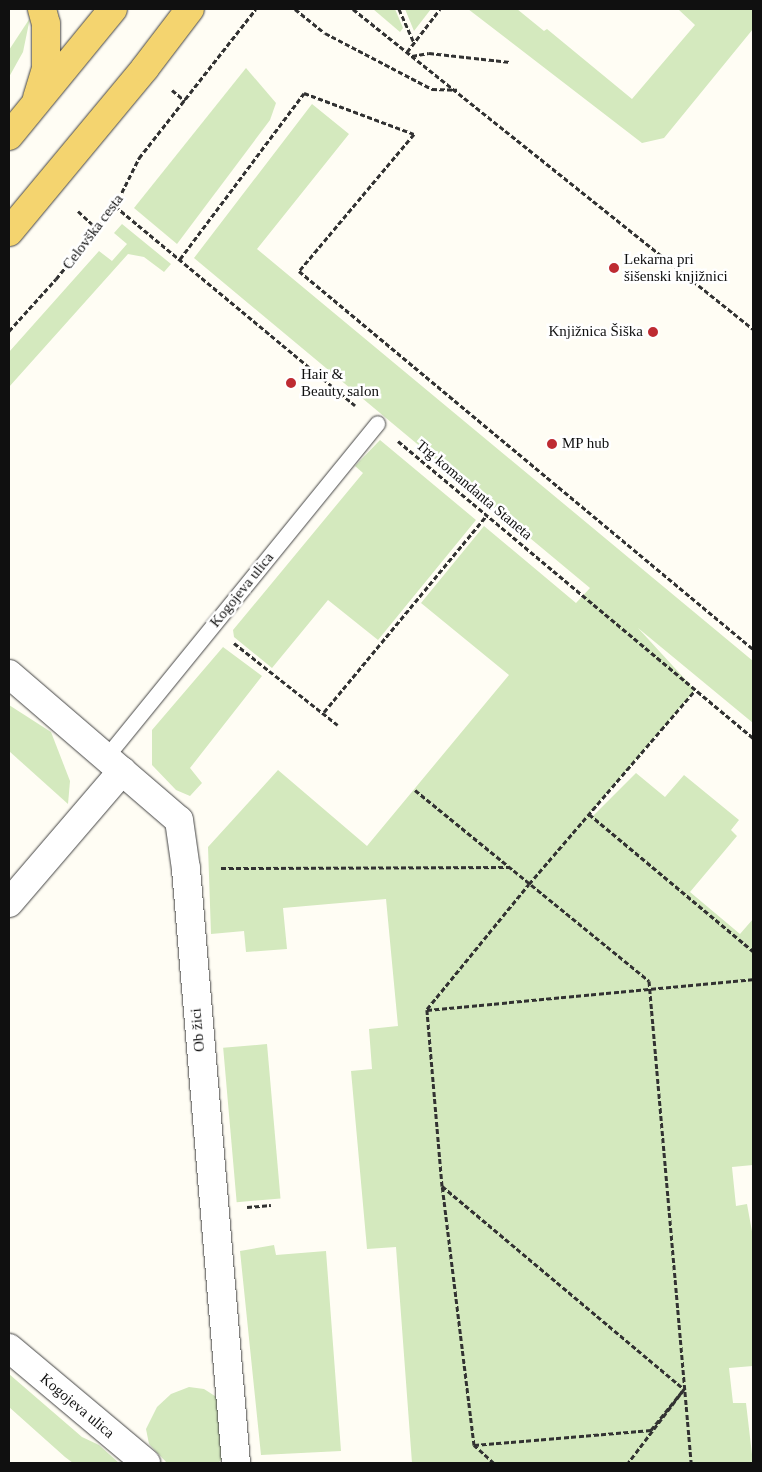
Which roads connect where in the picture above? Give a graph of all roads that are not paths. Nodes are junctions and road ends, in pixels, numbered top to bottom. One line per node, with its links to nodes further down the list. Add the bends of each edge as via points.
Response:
1 (42, 9): 4 (main road, via 46,24 46,69)
2 (113, 9): 4 (main road)
3 (190, 9): 6 (main road)
4 (35, 105): 5 (main road)
5 (9, 136)
6 (9, 232)
7 (377, 423): 9 (lane, Kogojeva ulica, via 213,626)
8 (9, 674): 9 (street, Ob žici)
9 (114, 764): 10 (street, Kogojeva ulica); 13 (street, Ob žici, via 179,820 186,869)
10 (9, 903)
11 (9, 1348): 12 (street, Kogojeva ulica)
12 (146, 1463)
13 (236, 1463)

